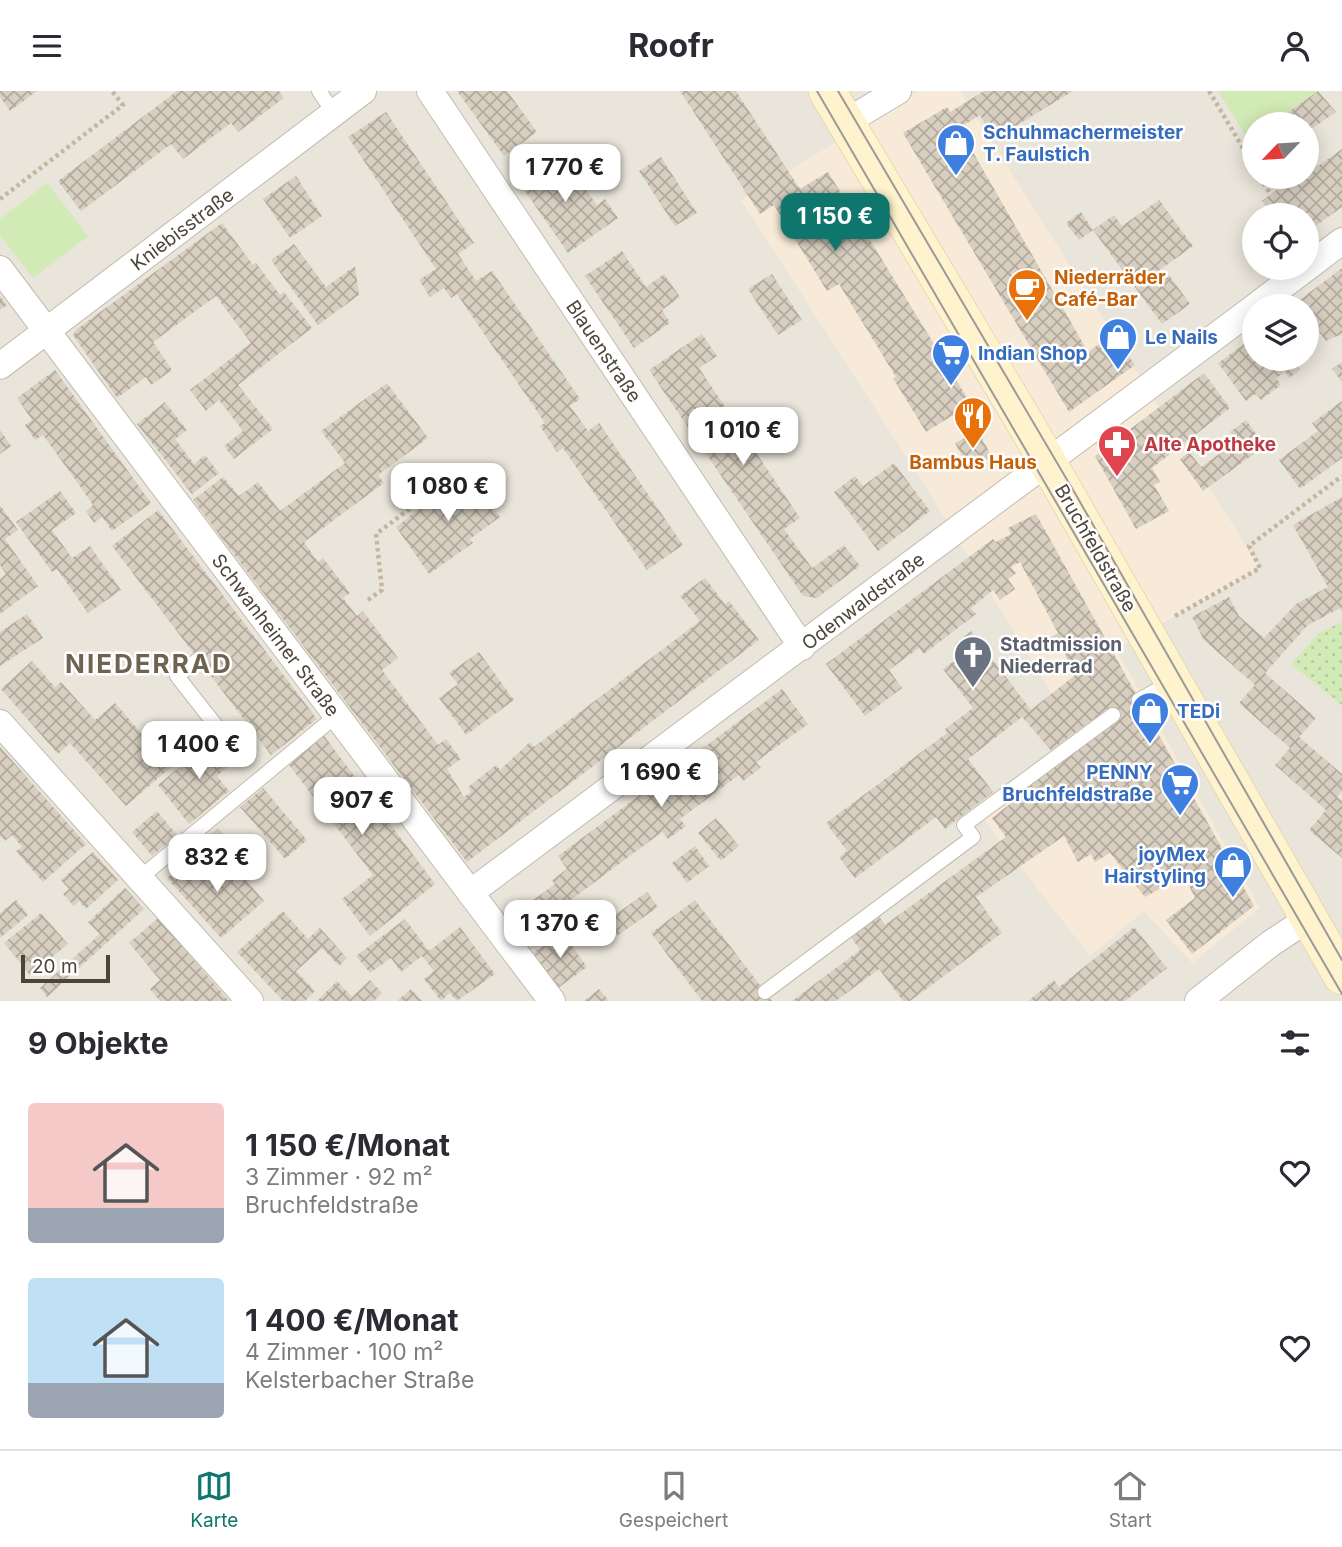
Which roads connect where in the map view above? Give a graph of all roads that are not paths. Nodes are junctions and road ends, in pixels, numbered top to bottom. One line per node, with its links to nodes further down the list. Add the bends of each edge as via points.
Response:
1 (319, 91): 6 (lane)
2 (363, 91): 6 (street, Kniebisstraße)
3 (430, 91): 15 (street, Blauenstraße)
4 (827, 91): 7 (street, Bruchfeldstraße)
5 (898, 91): 7 (street)
6 (334, 113): 12 (street, Kniebisstraße)
7 (846, 122): 14 (street, Bruchfeldstraße)
8 (1342, 241): 10 (street, Odenwaldstraße)
9 (0, 269): 12 (street, Schwanheimer Straße)
10 (1272, 294)
11 (1242, 317): 14 (street, Odenwaldstraße)
12 (46, 332): 13 (street, Kniebisstraße); 21 (street, Schwanheimer Straße)
13 (0, 366)
14 (1047, 462): 15 (street, Odenwaldstraße); 17 (street, Bruchfeldstraße)
15 (802, 647): 24 (street, Odenwaldstraße)
16 (199, 659): 22 (lane, via 177,676)
17 (1172, 682): 18 (lane); 25 (street, Bruchfeldstraße)
18 (1139, 700)
19 (1113, 715): 27 (lane, via 964,825 973,837)
20 (0, 723): 23 (street)
21 (327, 723): 23 (lane); 24 (street, Schwanheimer Straße)
22 (217, 727)
23 (141, 877): 28 (street)
24 (470, 893): 29 (street, Schwanheimer Straße)
25 (1309, 918): 26 (street, Bruchfeldstraße); 30 (street)
26 (1342, 976)
27 (765, 992)
28 (250, 1001)
29 (552, 1001)
30 (1198, 1001)

